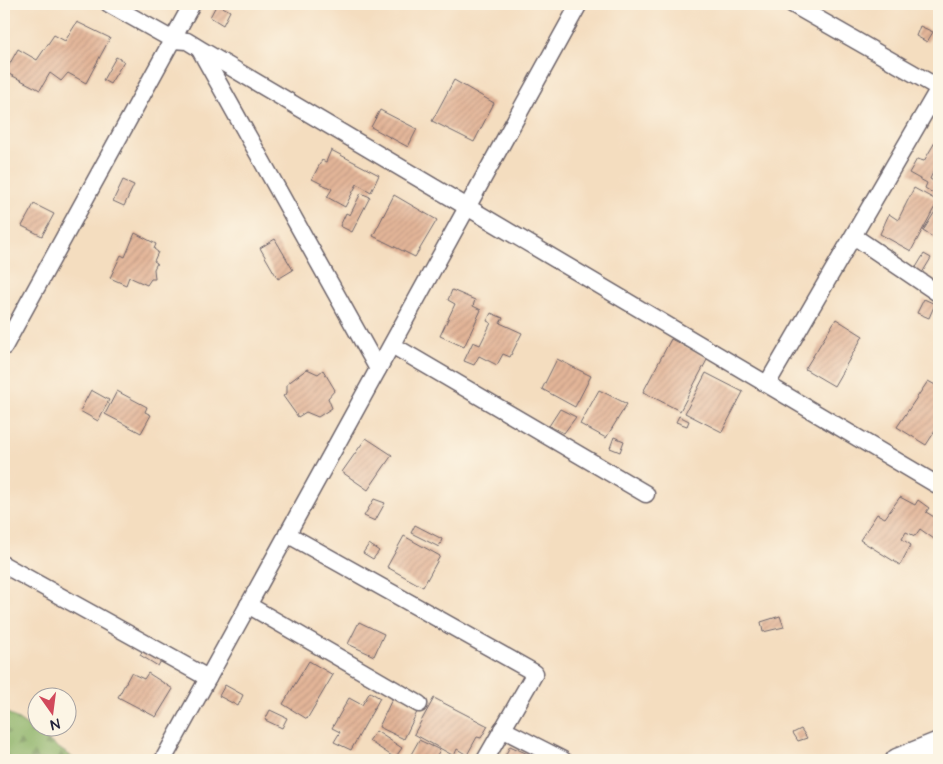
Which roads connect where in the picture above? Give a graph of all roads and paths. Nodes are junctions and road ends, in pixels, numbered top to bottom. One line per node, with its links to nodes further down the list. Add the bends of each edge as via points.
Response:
1 (109, 4): 5 (street)
2 (192, 4): 5 (street)
3 (579, 4): 8 (street)
4 (792, 4): 7 (street)
5 (173, 40): 6 (street, via 186,41); 12 (street)
6 (200, 49): 8 (street); 13 (street)
7 (939, 88): 9 (street)
8 (467, 208): 11 (street); 14 (street)
9 (854, 237): 10 (street); 14 (street)
10 (939, 294)
11 (392, 345): 13 (street); 16 (street)
12 (4, 346)
13 (378, 369): 17 (street)
14 (767, 384): 15 (street)
15 (939, 486)
16 (646, 494)
17 (288, 534): 19 (street); 22 (street, via 535,673)
18 (4, 565): 20 (street)
19 (248, 605): 20 (street); 21 (street)
20 (208, 678): 24 (street)
21 (419, 704)
22 (502, 729): 25 (street); 26 (street)
23 (939, 743): 27 (main road)
24 (163, 760)
25 (485, 760)
26 (563, 760)
27 (897, 760)

